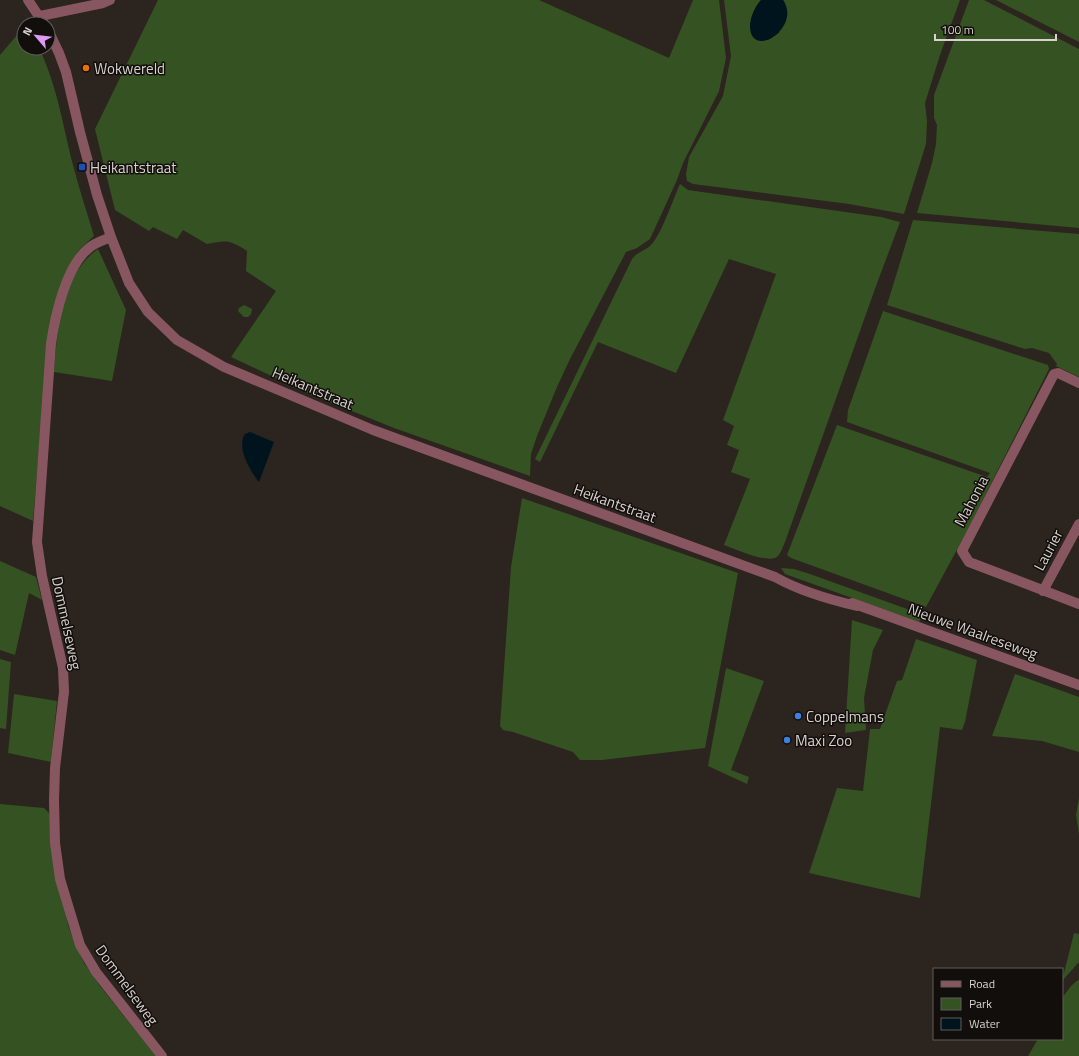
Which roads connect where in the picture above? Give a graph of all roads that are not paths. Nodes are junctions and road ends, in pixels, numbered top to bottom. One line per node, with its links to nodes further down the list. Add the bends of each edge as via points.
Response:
1 (28, 0): 3 (street)
2 (110, 0): 4 (street)
3 (39, 16)
4 (56, 16)
5 (56, 47): 6 (street, Heikantstraat, via 66,72 82,139)
6 (111, 237): 9 (street, Heikantstraat, via 129,283 148,312 177,340 224,367 373,430); 13 (street, Dommelseweg, via 89,247 73,268 54,324 51,344 37,542 63,668 64,692 55,768 55,843 60,879 80,945 96,972)
7 (1079, 383): 10 (street, Mahonia, via 1058,373 1054,374 962,551 969,562)
8 (1079, 524): 10 (street, Laurier)
9 (739, 563): 12 (street, Nieuwe Waalreseweg, via 775,577 787,578 833,594 857,606)
10 (1043, 591): 11 (street, Mahonia)
11 (1079, 604)
12 (1079, 685)
13 (162, 1056)

